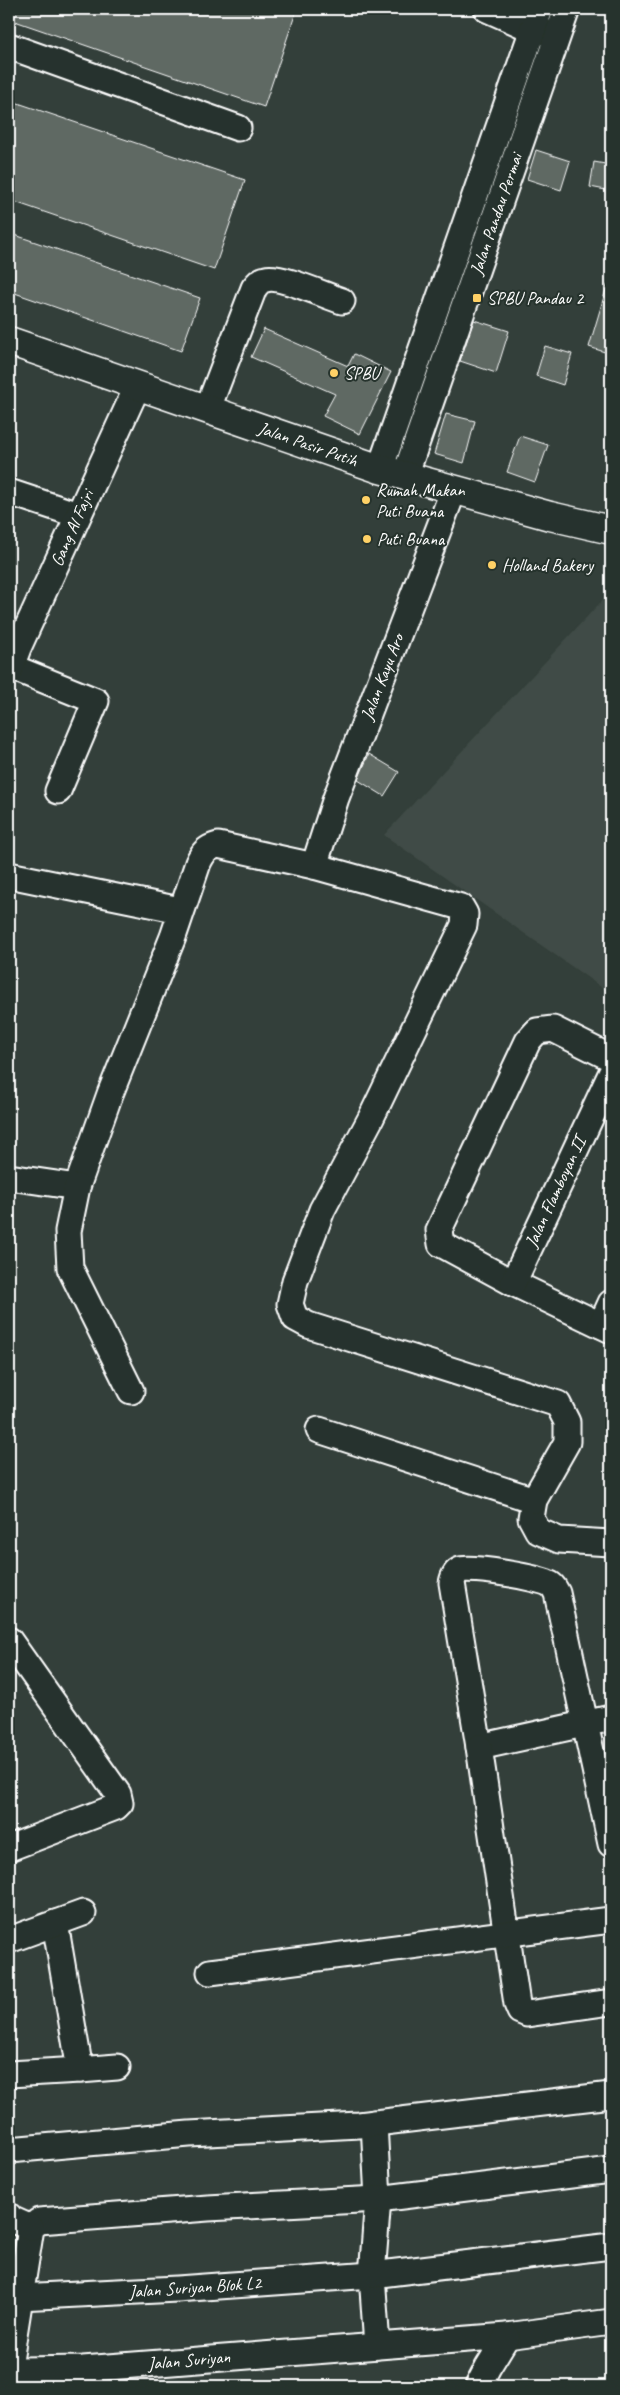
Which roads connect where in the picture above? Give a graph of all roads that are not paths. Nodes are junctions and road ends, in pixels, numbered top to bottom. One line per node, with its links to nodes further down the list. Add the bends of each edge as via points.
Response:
1 (487, 9): 3 (street)
2 (567, 9): 4 (street, Jalan Pandau Permai)
3 (536, 19): 4 (street); 11 (street, Jalan Pandau Permai, via 492,150)
4 (558, 36): 11 (street, Jalan Pandau Permai)
5 (9, 46): 6 (street)
6 (238, 128)
7 (342, 301): 10 (street, via 280,280 267,278 258,282)
8 (9, 341): 9 (highway, Jalan Pasir Putih)
9 (138, 385): 10 (highway, Jalan Pasir Putih); 14 (street, Gang Al Fajri)
10 (208, 408): 11 (highway, Jalan Pasir Putih)
11 (393, 472): 12 (highway, Jalan Pasir Putih)
12 (454, 489): 15 (highway, Jalan Pasir Putih); 18 (street, Jalan Kayu Aro)
13 (11, 500): 14 (street)
14 (78, 515): 16 (street, Gang Al Fajri)
15 (611, 530)
16 (9, 668): 17 (street, via 96,701)
17 (58, 791)
18 (314, 866): 20 (street, via 218,845 210,847 198,863); 30 (street, via 461,907 465,919 371,1118 322,1210 295,1281 290,1304 295,1318 308,1325 558,1404 567,1422 567,1442)
19 (9, 875): 20 (street)
20 (180, 910): 24 (street, via 173,937)
21 (611, 1058): 25 (street, via 553,1029 537,1030 528,1042 440,1230 442,1244)
22 (611, 1074): 25 (street, Jalan Flamboyan II)
23 (9, 1177): 24 (street)
24 (76, 1187): 28 (street, via 68,1231 70,1268)
25 (512, 1283): 27 (street)
26 (611, 1302): 27 (street)
27 (606, 1327)
28 (131, 1391)
29 (319, 1430): 30 (street)
30 (534, 1500): 31 (street, via 532,1518 538,1531 559,1540)
31 (611, 1543)
32 (9, 1640): 37 (street, via 118,1794 120,1803)
33 (611, 1718): 34 (street)
34 (586, 1724): 35 (street); 35 (street, via 553,1587 542,1581 487,1570 461,1570 452,1583); 36 (street)
35 (479, 1747): 41 (street)
36 (611, 1844)
37 (9, 1848)
38 (83, 1913): 40 (street)
39 (611, 1920): 41 (street)
40 (55, 1924): 42 (street); 46 (street)
41 (506, 1934): 43 (street); 44 (street, via 520,2011 527,2014)
42 (9, 1940)
43 (210, 1972)
44 (611, 2002)
45 (117, 2067): 46 (street)
46 (80, 2070): 47 (street)
47 (9, 2074)
48 (611, 2095): 49 (street)
49 (374, 2123): 50 (street, via 189,2134); 52 (street)
50 (9, 2150)
51 (611, 2170): 52 (street)
52 (378, 2199): 54 (street, via 39,2221); 56 (street)
53 (9, 2216): 54 (street)
54 (31, 2228): 57 (street)
55 (611, 2246): 56 (street, Jalan Suriyan Blok L2)
56 (372, 2275): 57 (street, Jalan Suriyan Blok L2); 60 (street)
57 (18, 2297): 61 (street, Jalan Suriyan, via 10,2360)
58 (611, 2322): 59 (street, Jalan Suriyan)
59 (507, 2336): 60 (street, Jalan Suriyan); 63 (street)
60 (376, 2346): 62 (street, Jalan Suriyan)
61 (20, 2378): 62 (street, Jalan Suriyan)
62 (83, 2378)
63 (478, 2386)

